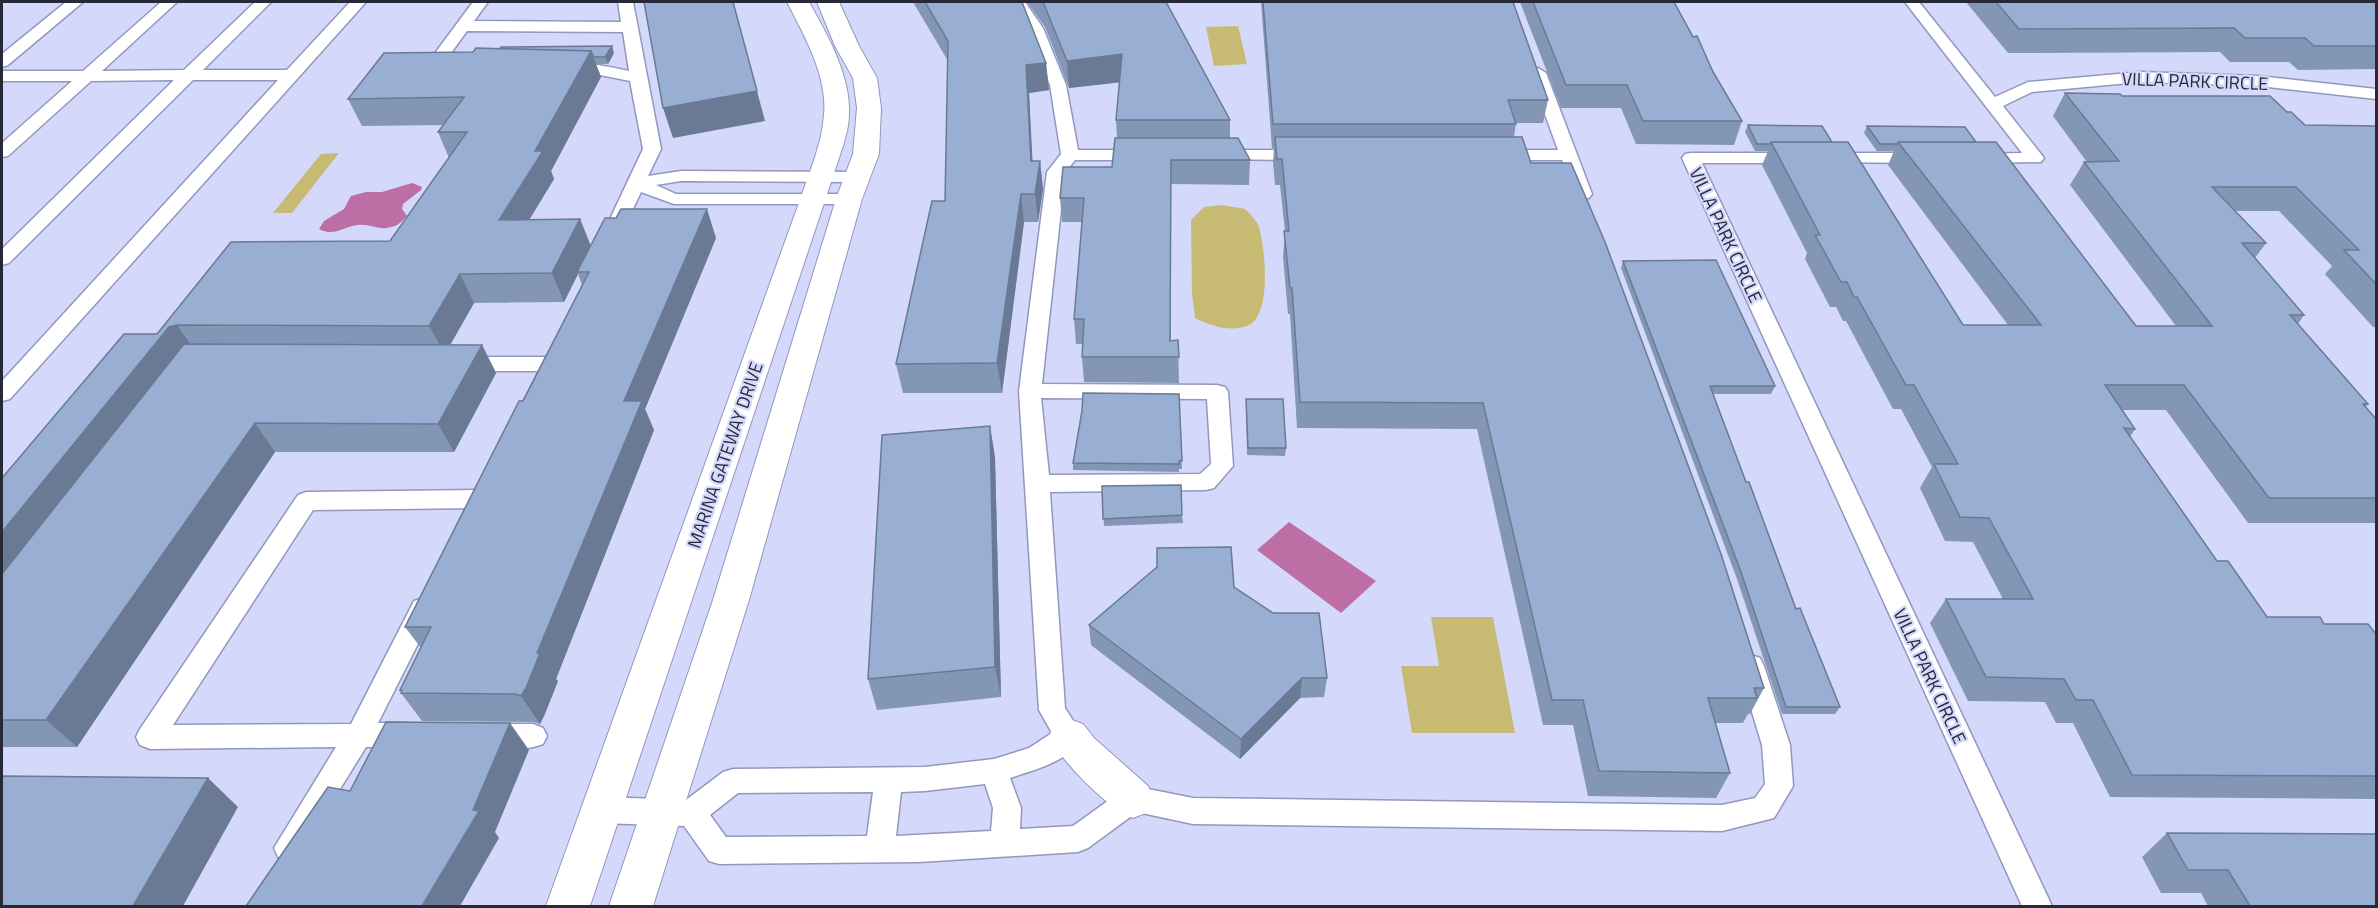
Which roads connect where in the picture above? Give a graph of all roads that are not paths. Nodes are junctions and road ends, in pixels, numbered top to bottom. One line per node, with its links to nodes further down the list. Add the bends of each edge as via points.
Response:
1 (75, 2): 14 (lane)
2 (169, 2): 19 (lane)
3 (263, 2): 20 (lane)
4 (358, 2): 17 (lane)
5 (480, 2): 11 (lane)
6 (626, 2): 12 (lane)
7 (798, 2): 32 (street, MARINA GATEWAY DRIVE, via 830,76 837,114)
8 (828, 2): 33 (street, via 866,78 866,154)
9 (1018, 2): 25 (lane, via 1035,28 1058,85)
10 (1912, 2): 23 (lane)
11 (461, 26): 12 (lane); 15 (lane, via 432,68)
12 (631, 27): 21 (lane)
13 (1531, 54): 30 (lane)
14 (2, 62)
15 (456, 69)
16 (552, 69): 21 (lane, via 600,70)
17 (291, 75): 20 (lane); 40 (lane)
18 (2, 76): 19 (lane)
19 (85, 76): 20 (lane); 24 (lane)
20 (187, 76): 36 (lane)
21 (638, 78): 31 (lane, via 652,149)
22 (2376, 94): 23 (lane, VILLA PARK CIRCLE, via 2259,81 2140,77 2028,87)
23 (1994, 104): 60 (lane, VILLA PARK CIRCLE, via 2035,158 1691,158)
24 (2, 152)
25 (1070, 155): 26 (lane); 39 (lane, via 1056,172)
26 (1164, 155)
27 (1199, 155): 28 (lane)
28 (1316, 155)
29 (1480, 155): 30 (lane)
30 (1568, 155): 34 (lane)
31 (635, 183): 32 (lane, via 681,176); 32 (lane, via 674,199); 35 (lane)
32 (817, 188): 33 (lane); 33 (lane); 53 (street, MARINA GATEWAY DRIVE)
33 (853, 188): 54 (street, via 731,600)
34 (1590, 214)
35 (600, 257)
36 (2, 260)
37 (557, 343): 38 (lane, via 542,373)
38 (442, 364)
39 (1030, 392): 41 (lane); 41 (lane, via 1217,392 1222,466 1206,482)
40 (2, 394)
41 (1038, 484): 49 (lane, via 1052,710)
42 (478, 499): 45 (lane, via 306,501 150,737)
43 (430, 593): 45 (lane)
44 (1744, 646): 52 (lane, via 1776,746 1779,786 1764,809 1722,818 1193,811)
45 (358, 735): 46 (lane); 57 (lane)
46 (428, 735)
47 (463, 735): 48 (lane)
48 (533, 736)
49 (1069, 736): 50 (lane, via 1036,757); 52 (street)
50 (994, 771): 51 (lane); 55 (lane, via 1007,808)
51 (888, 779): 54 (lane, via 733,781); 56 (lane)
52 (1133, 799): 55 (lane, via 1078,839)
53 (602, 810): 54 (lane); 58 (street, MARINA GATEWAY DRIVE)
54 (677, 813): 56 (lane, via 719,851); 59 (street)
55 (1005, 845): 56 (lane)
56 (880, 850)
57 (278, 865)
58 (568, 906)
59 (631, 906)
60 (2037, 906)

